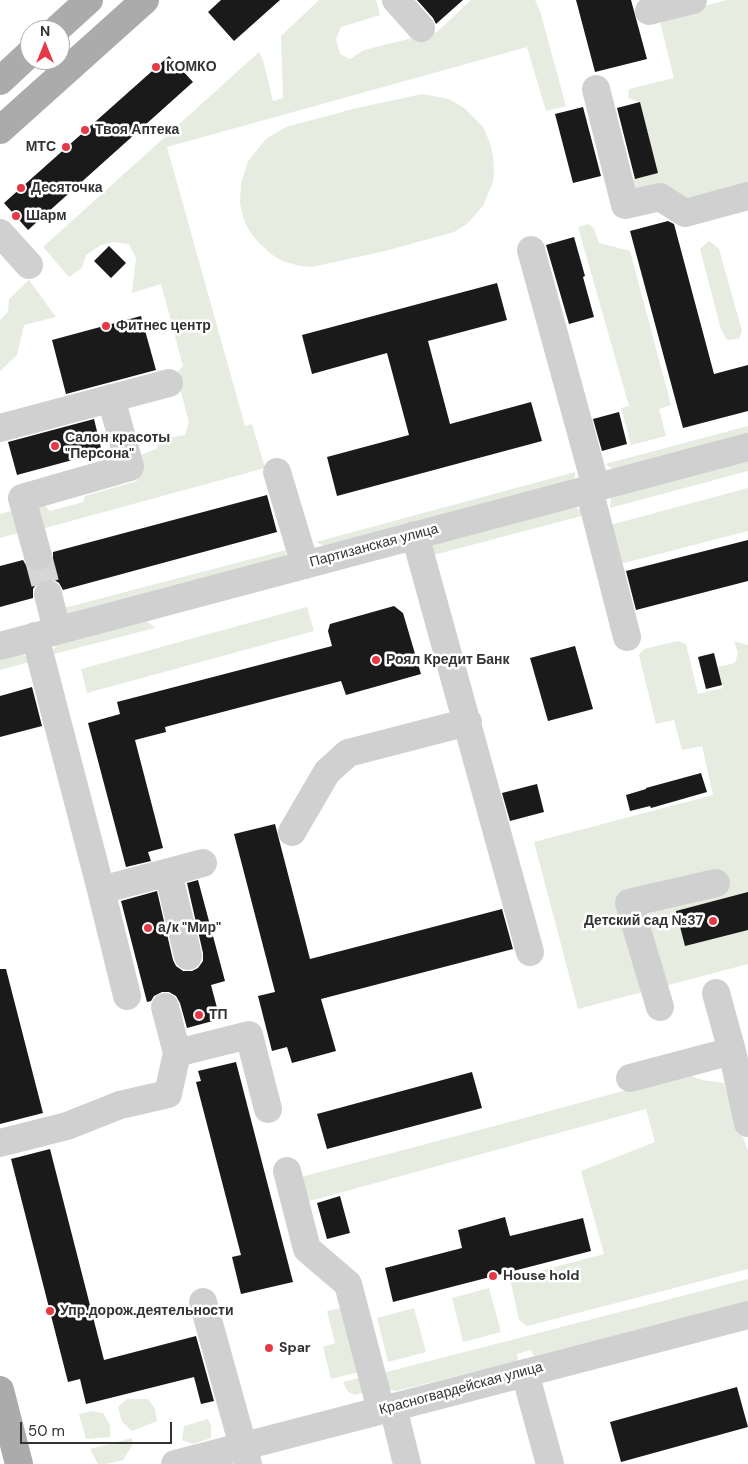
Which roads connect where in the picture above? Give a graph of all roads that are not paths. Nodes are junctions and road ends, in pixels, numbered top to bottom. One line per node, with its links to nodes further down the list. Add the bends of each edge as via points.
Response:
1 (89, 0): 6 (main road)
2 (144, 0): 11 (main road)
3 (396, 0): 7 (street)
4 (692, 0): 5 (street)
5 (649, 11)
6 (67, 20)
7 (421, 28)
8 (20, 63): 9 (main road)
9 (0, 81)
10 (596, 89): 12 (street, via 626,205 660,197 685,213)
11 (0, 130)
12 (748, 196)
13 (0, 233): 15 (street)
14 (532, 250): 21 (street)
15 (29, 265)
16 (169, 383): 17 (street)
17 (111, 398): 18 (street); 23 (street, via 130,468 22,498)
18 (0, 428)
19 (748, 447): 21 (street, Партизанская улица)
20 (277, 472): 24 (street)
21 (593, 488): 22 (street, Партизанская улица); 27 (street)
22 (415, 535): 24 (street, Партизанская улица); 29 (street)
23 (38, 556)
24 (304, 565): 26 (street, Партизанская улица)
25 (48, 594): 26 (street)
26 (46, 634): 28 (street, Партизанская улица); 34 (street)
27 (627, 637)
28 (0, 646)
29 (468, 722): 30 (street, via 348,753 327,772); 35 (street)
30 (292, 832)
31 (203, 863): 32 (street)
32 (168, 872): 34 (street); 36 (street)
33 (716, 883): 40 (street, via 629,903)
34 (101, 890): 38 (street)
35 (530, 952)
36 (188, 956)
37 (716, 993): 41 (street)
38 (127, 996)
39 (165, 1007): 42 (street)
40 (660, 1007)
41 (732, 1051): 43 (street); 45 (street)
42 (177, 1053): 44 (street, via 249,1035); 46 (street, via 168,1094 120,1105 67,1126)
43 (630, 1078)
44 (268, 1109)
45 (748, 1124)
46 (0, 1143)
47 (287, 1171): 52 (street, via 307,1249 348,1284)
48 (202, 1302): 53 (street)
49 (748, 1315): 50 (street, Красногвардейская улица)
50 (525, 1373): 52 (street, Красногвардейская улица); 57 (street)
51 (0, 1390): 54 (main road)
52 (387, 1409): 53 (street, Красногвардейская улица); 56 (street)
53 (245, 1455): 55 (street, Красногвардейская улица)
54 (19, 1464)
55 (175, 1464)
56 (407, 1464)
57 (550, 1464)

